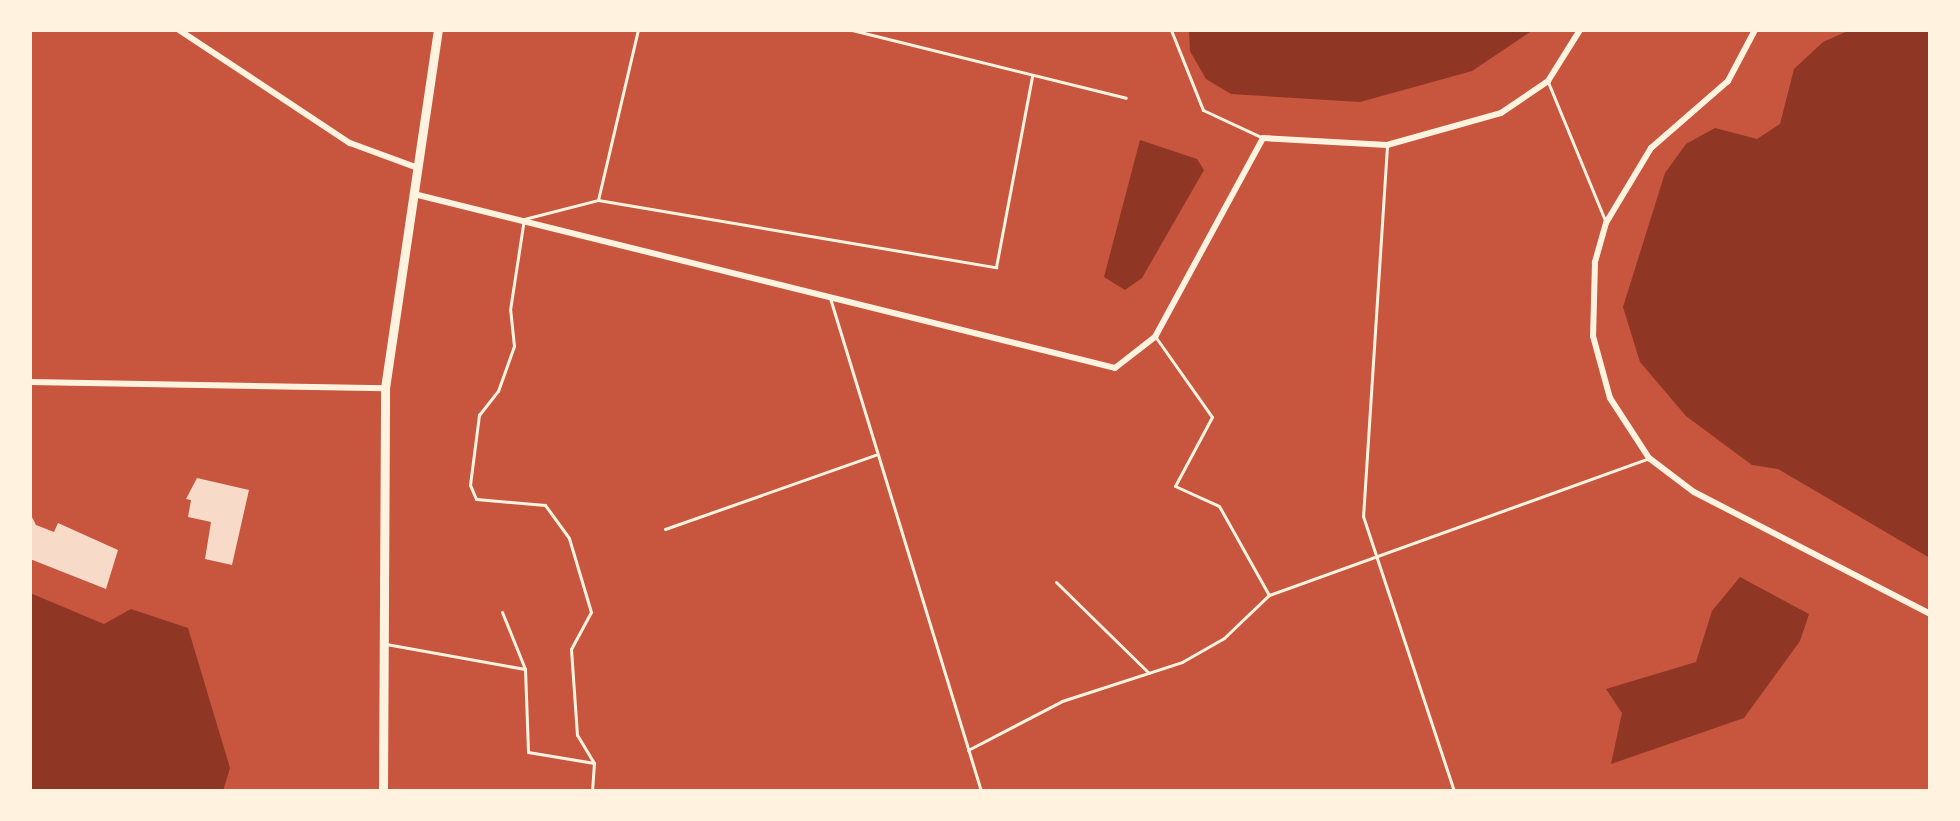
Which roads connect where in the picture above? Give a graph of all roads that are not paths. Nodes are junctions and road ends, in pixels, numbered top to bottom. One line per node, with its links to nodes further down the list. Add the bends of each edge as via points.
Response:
1 (179, 30): 13 (street, via 350,143)
2 (438, 30): 13 (main road)
3 (638, 30): 15 (lane)
4 (852, 30): 8 (lane)
5 (1171, 30): 11 (lane, via 1203,110)
6 (1580, 30): 9 (street)
7 (1755, 30): 17 (street, via 1728,81 1651,148)
8 (1032, 76): 10 (lane); 15 (lane, via 996,267)
9 (1548, 81): 12 (street, via 1501,113); 17 (lane)
10 (1126, 98)
11 (1263, 138): 12 (street); 19 (street)
12 (1387, 145): 25 (lane, via 1363,516)
13 (418, 168): 14 (main road)
14 (414, 194): 16 (street); 21 (main road)
15 (598, 200): 16 (lane)
16 (524, 219): 18 (street); 34 (lane, via 510,310 514,346 498,391 479,415 470,485 476,499 545,505 569,538 591,612 571,649 577,735)
17 (1606, 223): 23 (street, via 1595,262 1593,336 1610,398)
18 (829, 294): 19 (street, via 1115,368); 22 (lane)
19 (1155, 337): 27 (lane, via 1212,417 1175,486 1219,506)
20 (30, 382): 21 (street)
21 (385, 388): 30 (main road)
22 (875, 455): 24 (lane); 33 (lane)
23 (1649, 458): 25 (lane); 29 (street, via 1694,492)
24 (665, 529)
25 (1373, 557): 27 (lane); 38 (lane)
26 (1056, 582): 32 (lane)
27 (1269, 595): 32 (lane, via 1224,638)
28 (502, 612): 31 (lane)
29 (1930, 614)
30 (386, 644): 31 (lane); 35 (main road)
31 (525, 669): 34 (lane, via 528,752)
32 (1149, 673): 33 (lane, via 1062,701)
33 (968, 750): 37 (lane)
34 (594, 763): 36 (lane)
35 (383, 791)
36 (592, 791)
37 (981, 791)
38 (1454, 791)

